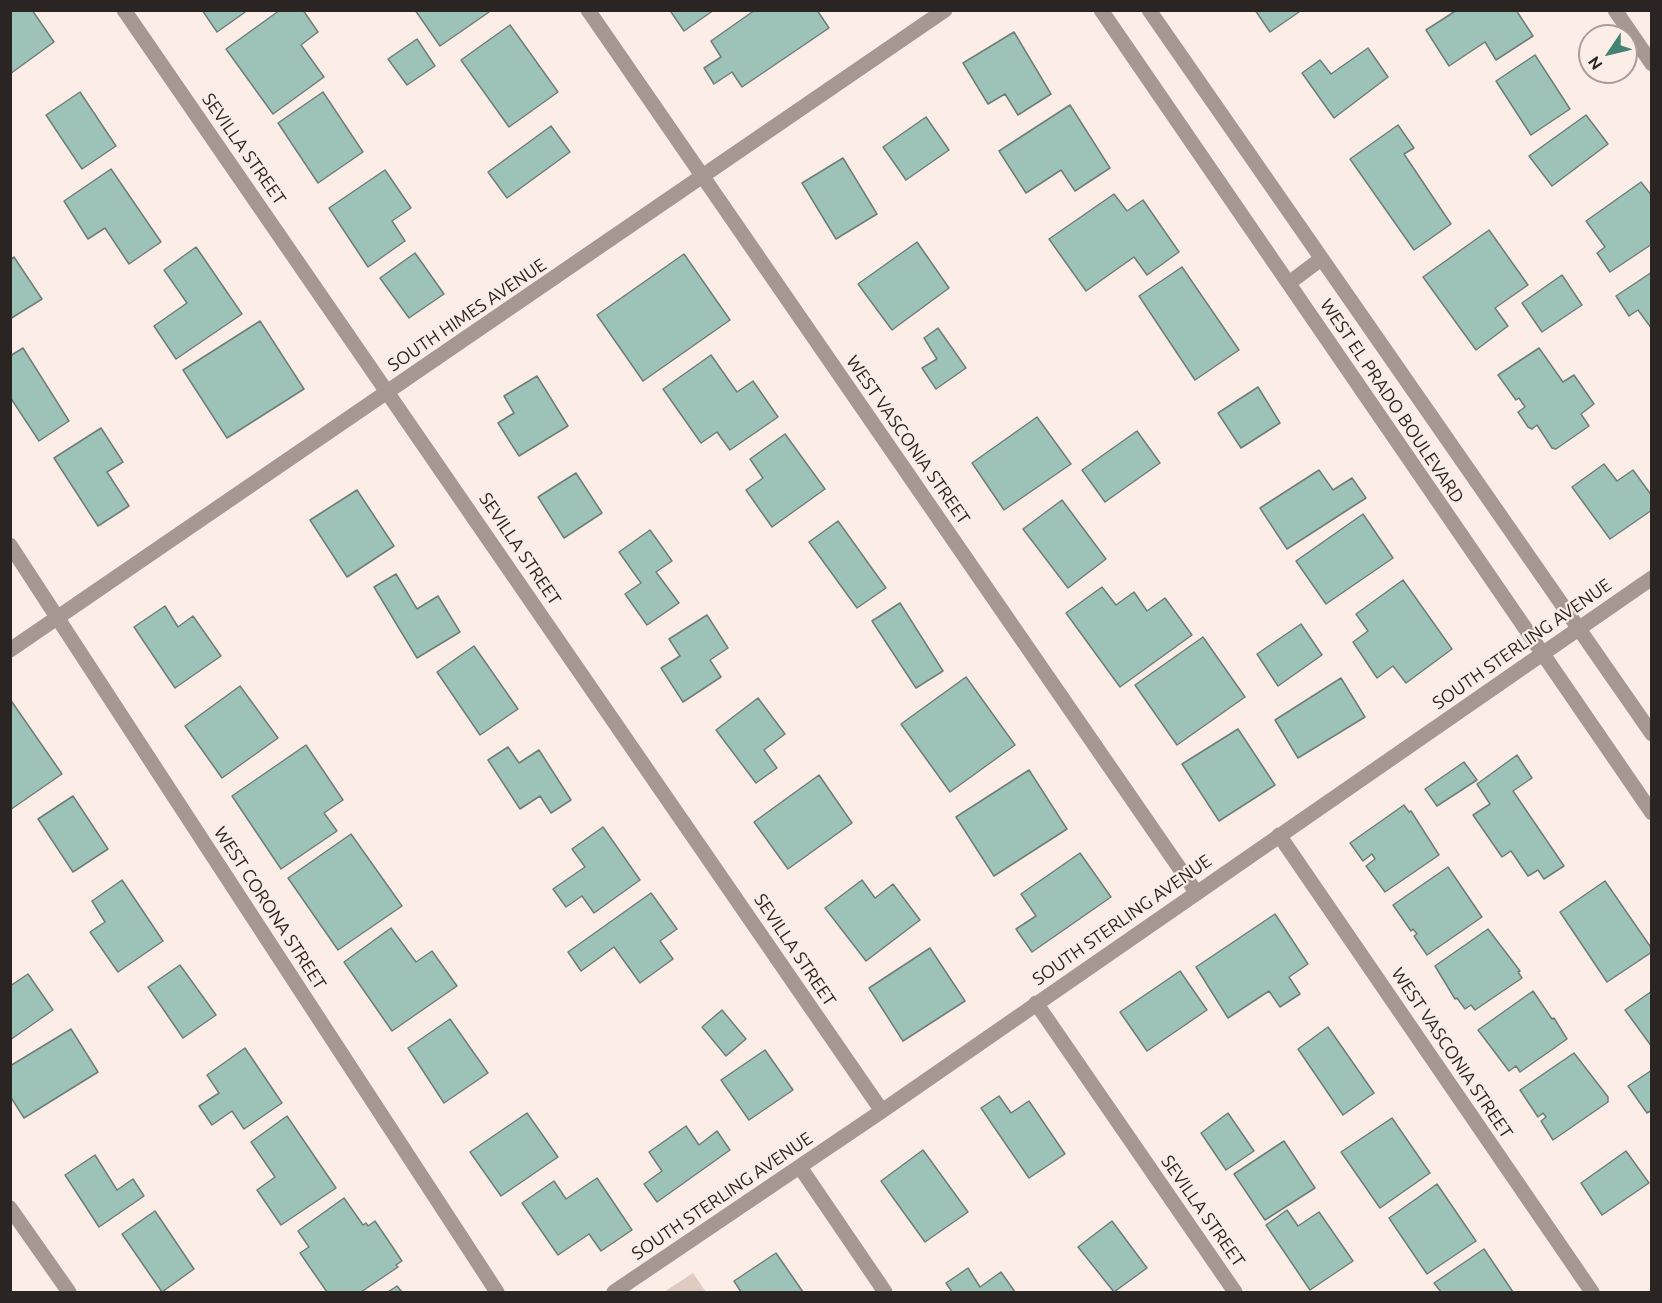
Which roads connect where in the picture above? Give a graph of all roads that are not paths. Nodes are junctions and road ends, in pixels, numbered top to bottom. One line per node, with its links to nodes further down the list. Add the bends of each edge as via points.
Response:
1 (124, 10): 11 (street, SEVILLA STREET)
2 (588, 10): 8 (street, WEST VASCONIA STREET)
3 (945, 10): 8 (street, SOUTH HIMES AVENUE)
4 (1101, 10): 10 (street, WEST EL PRADO BOULEVARD)
5 (1149, 10): 9 (street, WEST EL PRADO BOULEVARD)
6 (1615, 10): 7 (street)
7 (1652, 64)
8 (703, 177): 11 (street, SOUTH HIMES AVENUE); 21 (street, WEST VASCONIA STREET)
9 (1321, 259): 10 (street); 15 (street, WEST EL PRADO BOULEVARD)
10 (1289, 283): 17 (street, WEST EL PRADO BOULEVARD)
11 (388, 393): 14 (street, SOUTH HIMES AVENUE); 23 (street, SEVILLA STREET)
12 (10, 545): 14 (street, WEST CORONA STREET)
13 (1652, 578): 15 (street, SOUTH STERLING AVENUE)
14 (58, 618): 16 (street, SOUTH HIMES AVENUE); 27 (street, WEST CORONA STREET)
15 (1577, 627): 17 (street, SOUTH STERLING AVENUE); 18 (street, WEST EL PRADO BOULEVARD)
16 (10, 650)
17 (1541, 654): 19 (street, WEST EL PRADO BOULEVARD); 20 (street, SOUTH STERLING AVENUE)
18 (1652, 734)
19 (1652, 813)
20 (1279, 835): 21 (street, SOUTH STERLING AVENUE); 31 (street, WEST VASCONIA STREET)
21 (1196, 892): 22 (street, SOUTH STERLING AVENUE)
22 (1036, 1003): 23 (street, SOUTH STERLING AVENUE); 30 (street, SEVILLA STREET)
23 (882, 1111): 24 (street, SOUTH STERLING AVENUE)
24 (800, 1167): 28 (street, SOUTH STERLING AVENUE); 29 (street)
25 (10, 1208): 26 (street)
26 (69, 1293)
27 (496, 1293)
28 (614, 1293)
29 (885, 1293)
30 (1235, 1293)
31 (1592, 1293)

